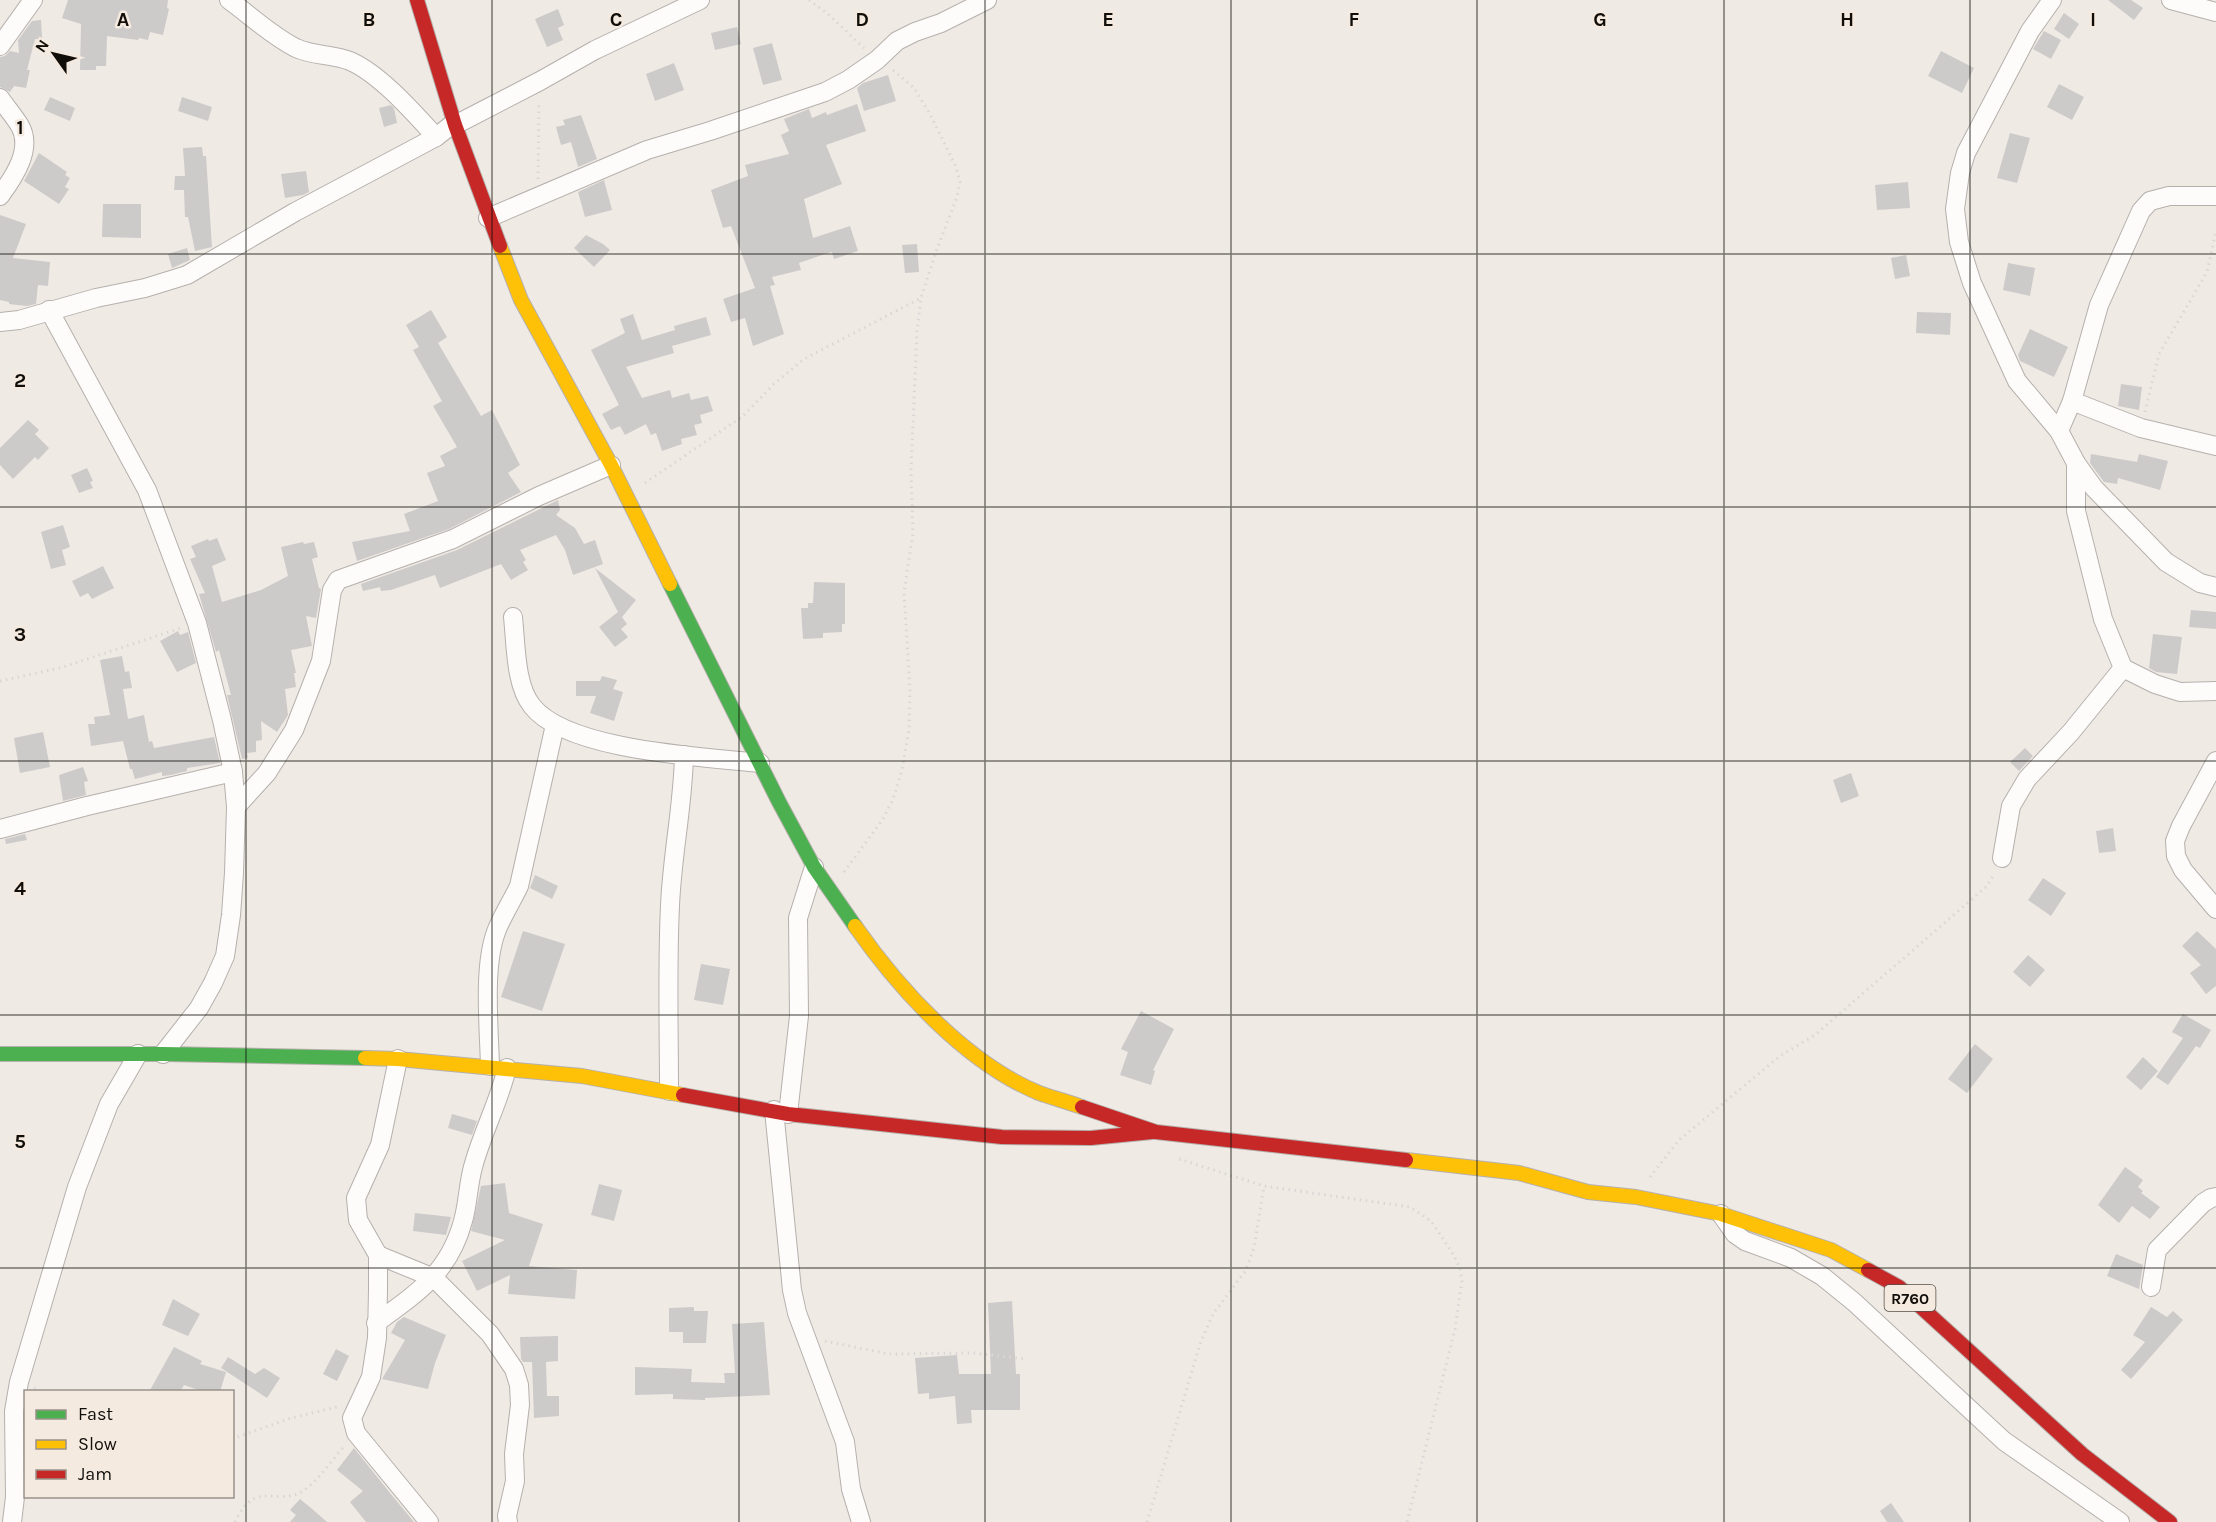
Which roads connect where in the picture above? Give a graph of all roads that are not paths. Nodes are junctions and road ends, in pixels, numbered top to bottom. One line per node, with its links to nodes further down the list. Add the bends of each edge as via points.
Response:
1 (33, 0): 9 (street)
2 (229, 0): 12 (street, via 298,49 349,61 367,72)
3 (417, 0): 11 (main road)
4 (700, 0): 11 (street)
5 (987, 0): 15 (street, via 941,24 897,40 877,60 825,92 647,150)
6 (2052, 0): 19 (street, via 2030,31 1966,153 1955,209 1959,242 1972,283 2017,381)
7 (2171, 0): 8 (street)
8 (2216, 12)
9 (0, 46)
10 (0, 98): 13 (street, via 21,127 25,142 22,158)
11 (454, 124): 12 (street); 15 (main road)
12 (436, 137): 16 (street, via 187,275)
13 (0, 196)
14 (2216, 196): 18 (street, via 2169,196 2150,201 2141,211 2099,305)
15 (488, 218): 22 (main road, via 521,300)
16 (49, 310): 17 (street); 31 (street, via 147,490 197,623)
17 (0, 322)
18 (2072, 401): 19 (street); 20 (street, via 2141,428)
19 (2060, 431): 21 (street)
20 (2216, 446)
21 (2076, 463): 23 (street, via 2094,488 2166,562 2200,583); 25 (street, via 2076,512 2103,619)
22 (611, 465): 30 (main road); 32 (street, via 453,539 338,580 332,590 321,661 294,730 267,773)
23 (2216, 587)
24 (513, 617): 27 (street, via 519,673 527,697)
25 (2123, 668): 26 (street, via 2180,693); 34 (street, via 2027,779 2011,806)
26 (2216, 691)
27 (555, 725): 28 (street, via 621,746); 41 (street, via 519,886 495,934 489,985)
28 (684, 755): 30 (street); 42 (street, via 670,905)
29 (2216, 761): 36 (street, via 2175,841 2176,856 2183,870)
30 (760, 763): 35 (main road)
31 (233, 772): 32 (street); 33 (street)
32 (236, 807): 39 (street, via 225,956 199,1008)
33 (0, 829)
34 (2002, 858)
35 (814, 867): 43 (street, via 798,918 799,1017); 44 (main road, via 867,943 934,1022 993,1068 1037,1092)
36 (2216, 909)
37 (0, 1054): 38 (main road)
38 (138, 1054): 39 (main road); 51 (street, via 109,1104 77,1187 19,1382 14,1411)
39 (163, 1054): 40 (main road)
40 (398, 1059): 41 (main road); 47 (street, via 380,1145 356,1198 358,1220)
41 (499, 1067): 42 (main road); 48 (street, via 501,1092 472,1170 464,1222 452,1252)
42 (669, 1091): 43 (main road)
43 (781, 1112): 44 (main road, via 1002,1137 1091,1138); 54 (street, via 792,1290 845,1443 851,1489)
44 (1156, 1132): 46 (main road, R760, via 1519,1173 1588,1192)
45 (2216, 1197): 49 (street, via 2203,1203 2157,1250)
46 (1721, 1214): 55 (street, via 1745,1241 1791,1258 1822,1276 2004,1441); 56 (main road, R760, via 1831,1250 1899,1287 2082,1454)
47 (378, 1255): 48 (street); 50 (street)
48 (434, 1278): 50 (street); 53 (street, via 490,1334 518,1378 515,1481)
49 (2151, 1287)
50 (376, 1323): 52 (street, via 371,1377 352,1418 356,1433)
51 (12, 1522)
52 (429, 1522)
53 (508, 1522)
54 (861, 1522)
55 (2120, 1522)
56 (2170, 1522)

